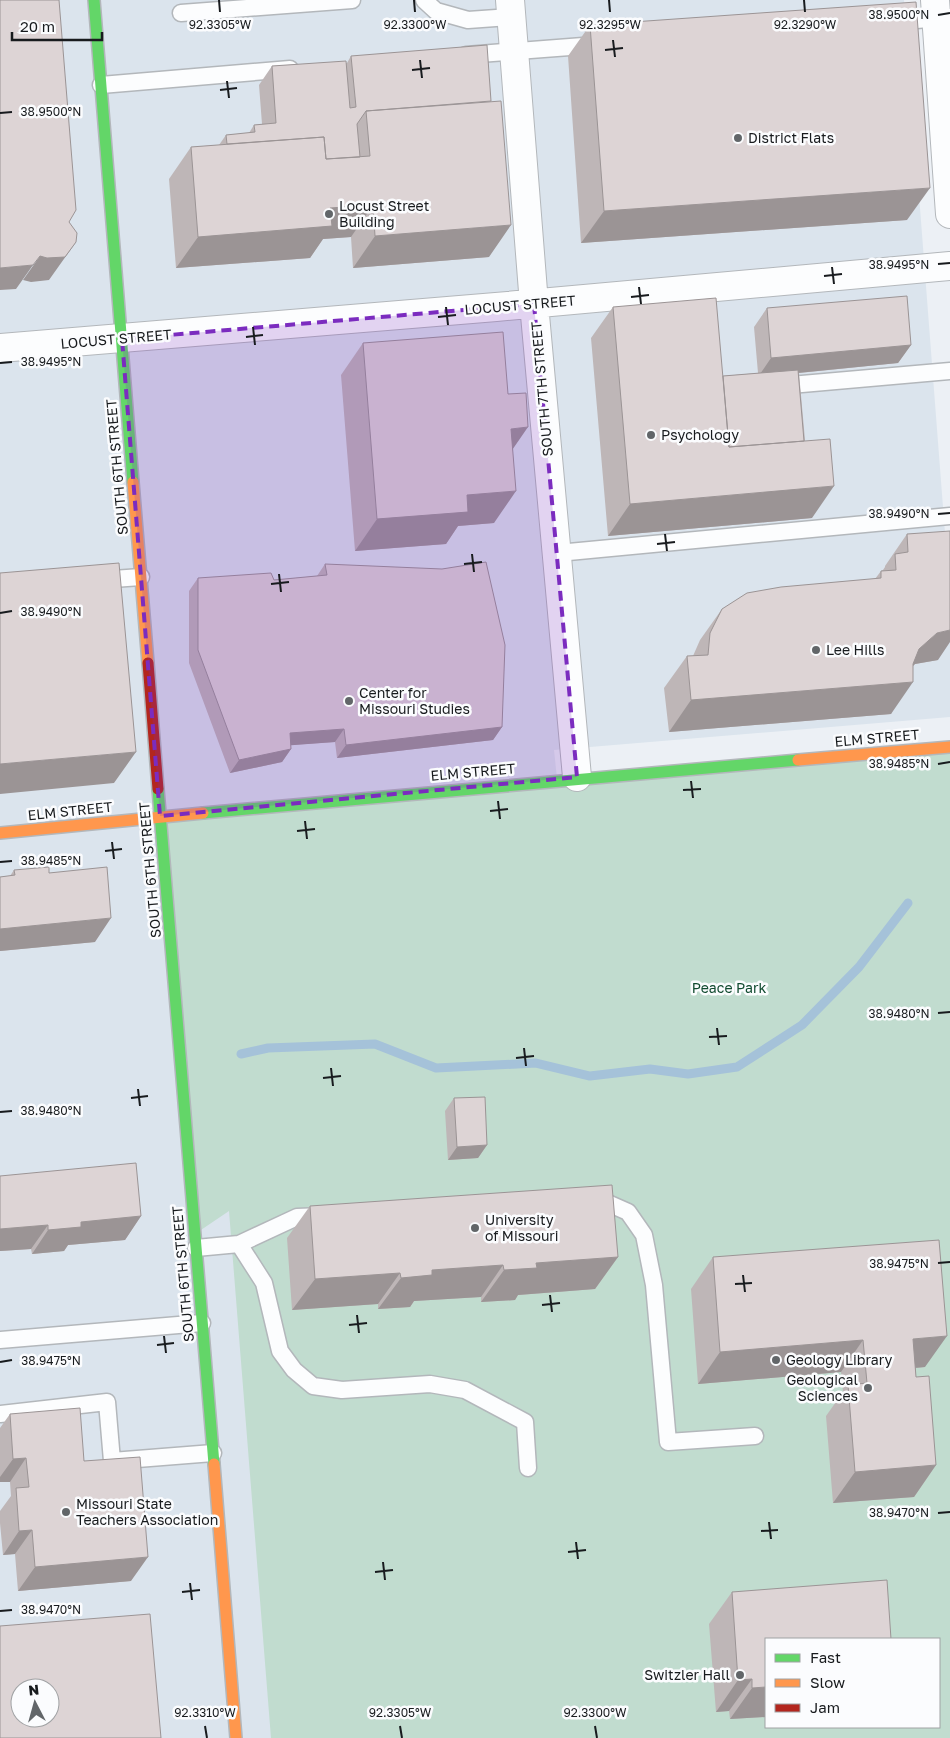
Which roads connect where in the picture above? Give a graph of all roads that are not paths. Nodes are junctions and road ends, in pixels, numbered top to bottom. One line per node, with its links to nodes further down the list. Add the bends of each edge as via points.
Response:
1 (94, 0): 12 (street, SOUTH 6TH STREET)
2 (352, 0): 6 (lane)
3 (424, 0): 4 (lane, via 436,11 468,20)
4 (510, 8): 9 (street, SOUTH 7TH STREET)
5 (940, 12): 7 (lane); 13 (street)
6 (181, 13)
7 (877, 23)
8 (616, 43): 9 (lane)
9 (514, 51): 10 (lane); 15 (street, SOUTH 7TH STREET)
10 (448, 56)
11 (301, 68): 12 (lane)
12 (101, 85): 16 (street, SOUTH 6TH STREET)
13 (950, 214)
14 (950, 266): 15 (street, LOCUST STREET, via 715,296)
15 (534, 304): 16 (street, LOCUST STREET); 21 (street, SOUTH 7TH STREET)
16 (122, 339): 17 (street, LOCUST STREET); 22 (street, SOUTH 6TH STREET)
17 (0, 348)
18 (950, 371): 19 (lane)
19 (762, 388)
20 (950, 516): 21 (lane)
21 (558, 553): 25 (street, SOUTH 7TH STREET)
22 (141, 577): 23 (lane); 26 (street, SOUTH 6TH STREET)
23 (83, 581)
24 (950, 747): 25 (street, ELM STREET)
25 (578, 777): 26 (street, ELM STREET)
26 (160, 816): 27 (street, ELM STREET); 31 (street, SOUTH 6TH STREET)
27 (0, 833)
28 (575, 1199): 35 (lane, via 595,1197 628,1212 644,1235 654,1285 668,1442)
29 (335, 1215): 30 (lane, via 297,1217)
30 (239, 1244): 31 (lane); 37 (lane, via 264,1283 280,1351 294,1370 313,1386 342,1390 430,1384 465,1390 525,1422)
31 (196, 1248): 32 (street, SOUTH 6TH STREET)
32 (202, 1324): 33 (lane); 36 (street, SOUTH 6TH STREET)
33 (0, 1340)
34 (0, 1414): 36 (lane, via 107,1402 112,1461)
35 (755, 1436)
36 (212, 1453): 38 (street, SOUTH 6TH STREET)
37 (528, 1468)
38 (236, 1738)

